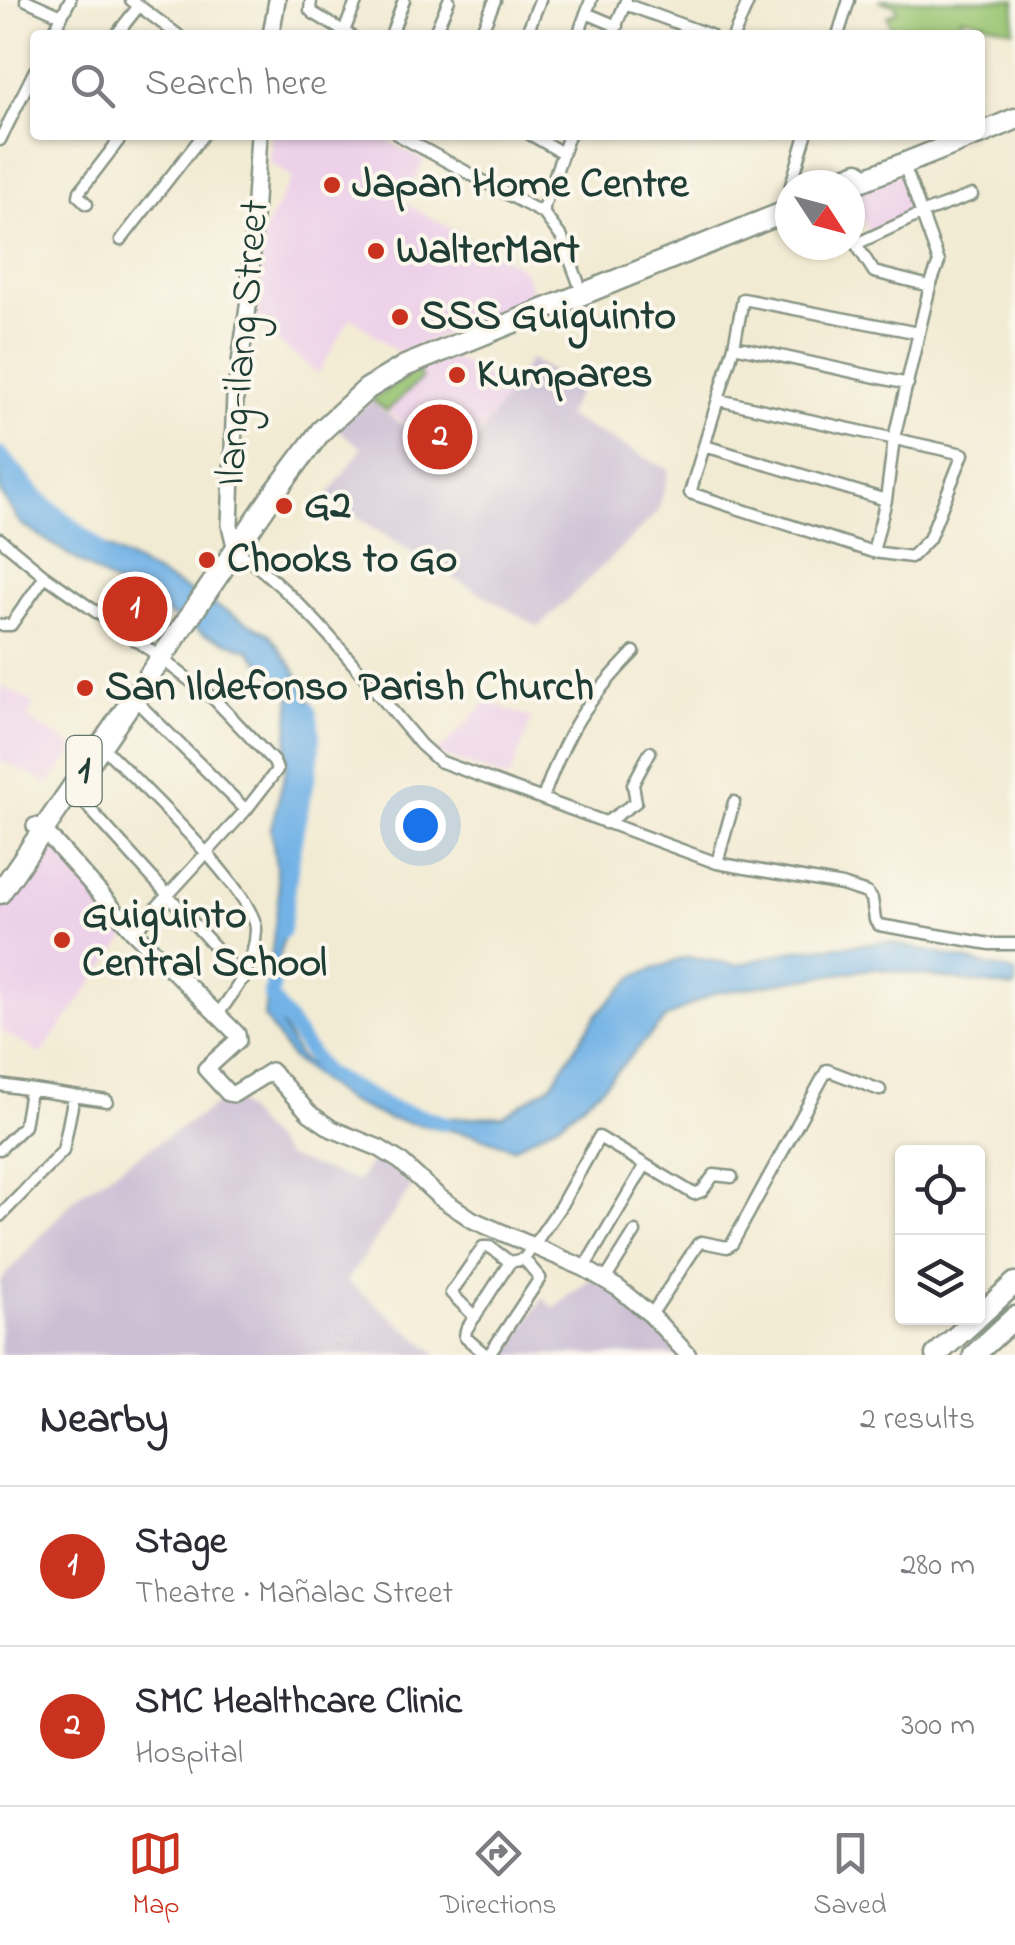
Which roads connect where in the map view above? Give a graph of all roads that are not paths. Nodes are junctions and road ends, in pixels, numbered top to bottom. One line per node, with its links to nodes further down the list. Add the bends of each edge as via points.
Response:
1 (26, 0): 16 (street)
2 (70, 0): 16 (street)
3 (277, 0): 20 (street)
4 (312, 0): 21 (street, via 310,10)
5 (358, 0): 22 (street)
6 (404, 0): 23 (street)
7 (449, 0): 24 (street)
8 (495, 0): 25 (street)
9 (540, 0): 26 (street)
10 (591, 0): 15 (street)
11 (748, 0): 30 (street)
12 (849, 0): 31 (street)
13 (625, 2): 28 (street); 29 (street)
14 (134, 3): 18 (street); 19 (street)
15 (586, 13): 27 (street); 28 (street)
16 (62, 16): 17 (street)
17 (55, 30)
18 (119, 30)
19 (172, 30)
20 (272, 30)
21 (342, 30)
22 (348, 30)
23 (394, 30)
24 (436, 30)
25 (482, 30)
26 (528, 30)
27 (580, 30)
28 (614, 30)
29 (697, 30)
30 (736, 30)
31 (840, 30)
32 (30, 80): 37 (street)
33 (1015, 110): 35 (highway)
34 (1015, 120): 36 (highway)
35 (985, 122)
36 (985, 131)
37 (0, 140)
38 (119, 140): 53 (street, via 80,191)
39 (199, 140): 57 (street)
40 (260, 140): 68 (street, Ilang-ilang Street, via 235,397)
41 (407, 140): 56 (street)
42 (542, 140): 47 (street)
43 (567, 140): 47 (street)
44 (805, 140): 49 (street)
45 (943, 140): 48 (highway)
46 (960, 140): 48 (highway)
47 (562, 152): 56 (street)
48 (902, 160): 50 (highway); 51 (highway); 55 (street)
49 (797, 170)
50 (865, 172)
51 (865, 178)
52 (972, 195): 55 (street)
53 (87, 204)
54 (775, 205): 59 (highway, 1)
55 (923, 213): 58 (street, via 939,262); 58 (street, via 856,244 874,272)
56 (544, 214): 59 (street, via 562,238)
57 (120, 240)
58 (930, 286): 60 (street)
59 (581, 289): 68 (highway, 1, via 424,356 367,389 320,431)
60 (919, 333): 61 (street, via 743,299); 62 (street)
61 (734, 346): 62 (street); 63 (street)
62 (908, 384): 64 (street)
63 (719, 400): 64 (street); 65 (street)
64 (894, 438): 66 (street); 69 (street, via 963,454 924,547 911,556)
65 (706, 446): 66 (street); 69 (street, via 690,493)
66 (886, 500): 69 (street)
67 (0, 539): 70 (street)
68 (234, 545): 72 (highway, 1); 78 (street, via 313,615 433,756)
69 (872, 552)
70 (45, 576): 71 (street, via 10,625); 72 (street)
71 (0, 625)
72 (160, 650): 74 (highway, 1); 80 (street, via 274,762 277,770)
73 (634, 652): 78 (street, via 580,713)
74 (130, 696): 75 (highway, 1); 77 (highway, 1); 80 (street)
75 (102, 746): 77 (highway, 1); 83 (street)
76 (650, 752): 81 (street, via 633,784 636,802)
77 (68, 786): 82 (highway, 1); 87 (street)
78 (543, 798): 81 (street)
79 (734, 802): 84 (street)
80 (246, 810): 83 (street)
81 (604, 823): 84 (street)
82 (39, 829): 85 (highway, 1); 86 (highway, 1); 88 (street)
83 (206, 853): 87 (street); 90 (street, via 255,923)
84 (717, 863): 89 (street, via 867,893 880,925)
85 (0, 878)
86 (0, 893)
87 (169, 893): 88 (street); 90 (street)
88 (134, 932): 91 (street)
89 (1015, 944)
90 (244, 979): 91 (street)
91 (218, 1014): 102 (street, via 238,1040 206,1069 228,1093 271,1071 309,1114 400,1161 473,1220)
92 (0, 1086): 93 (street)
93 (30, 1090): 95 (street); 97 (street, via 24,1126)
94 (880, 1090): 109 (street, via 827,1070 732,1244 698,1244)
95 (74, 1096): 96 (street); 100 (street, via 63,1151)
96 (108, 1101)
97 (0, 1149)
98 (644, 1166): 99 (street, via 694,1194 714,1174); 102 (street, via 599,1137); 105 (street)
99 (732, 1177)
100 (0, 1216)
101 (634, 1232): 106 (street)
102 (534, 1246): 103 (street); 105 (street)
103 (524, 1260): 104 (street); 113 (street, via 540,1278)
104 (510, 1262): 110 (street); 110 (street, via 482,1247 451,1293)
105 (584, 1268): 106 (street)
106 (605, 1280): 109 (street)
107 (1015, 1283): 108 (highway)
108 (985, 1310)
109 (651, 1315): 114 (street)
110 (475, 1317): 113 (street, via 465,1337)
111 (1015, 1318): 116 (highway)
112 (968, 1325): 115 (highway)
113 (487, 1355)
114 (688, 1355)
115 (936, 1355)
116 (974, 1355)

